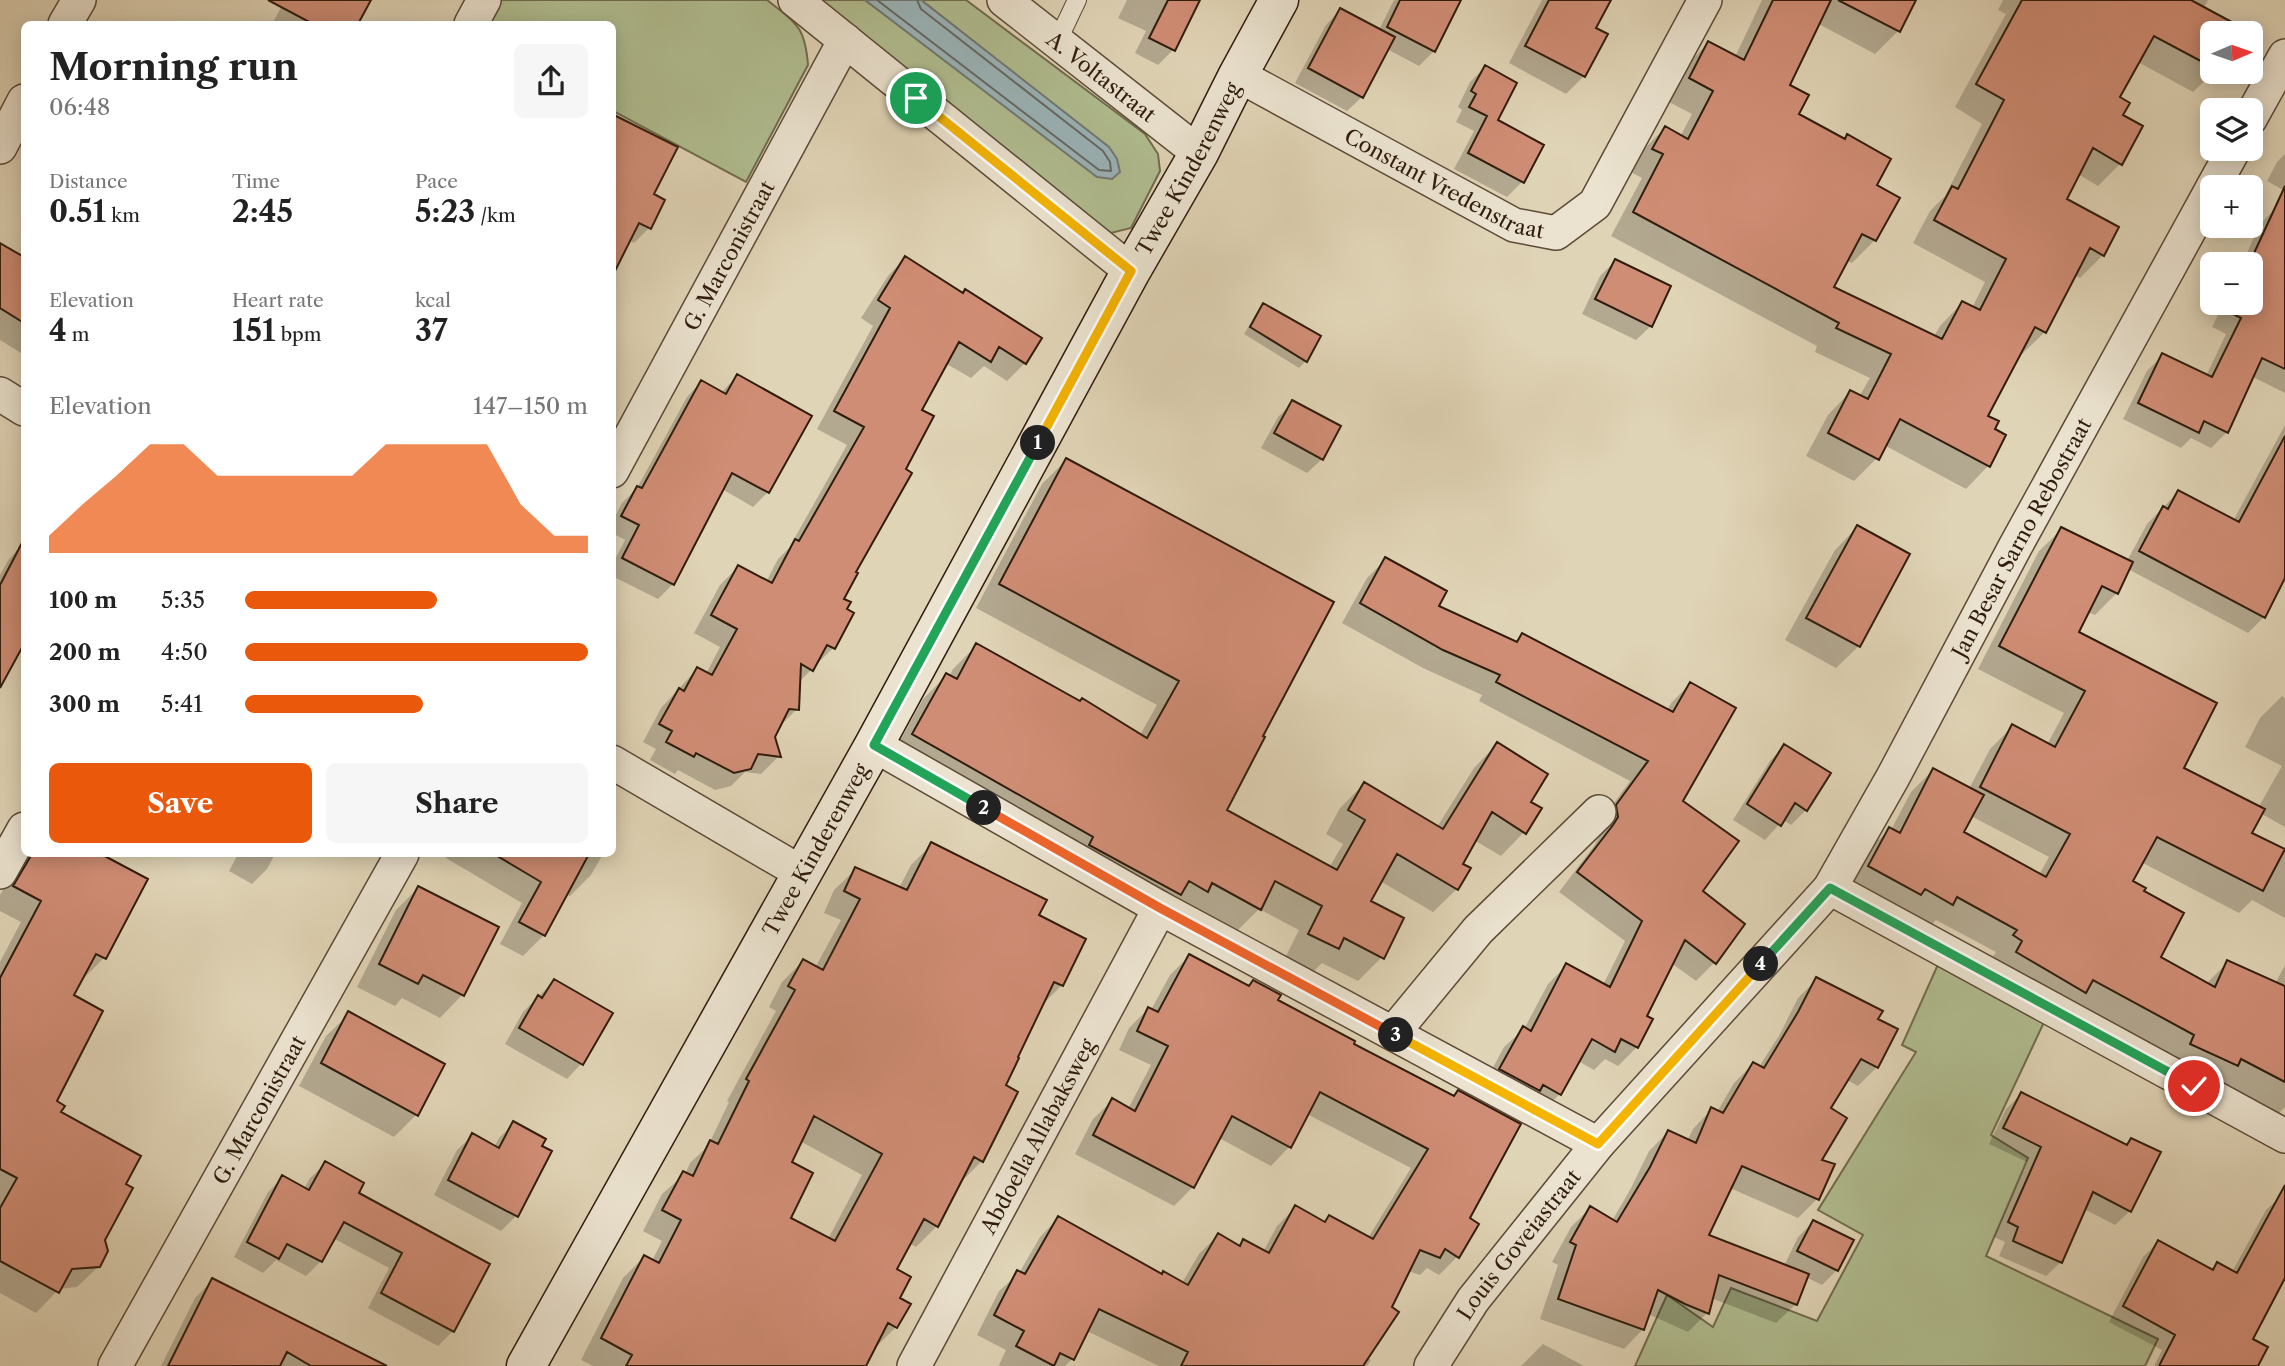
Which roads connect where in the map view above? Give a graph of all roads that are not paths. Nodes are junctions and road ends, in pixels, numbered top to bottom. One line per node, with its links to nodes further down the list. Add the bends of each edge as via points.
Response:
1 (79, 0): 8 (street)
2 (484, 0): 9 (street)
3 (795, 0): 10 (street)
4 (1004, 0): 11 (street, A. Voltastraat)
5 (1077, 0): 11 (lane)
6 (1279, 0): 13 (street, Twee Kinderenweg)
7 (1705, 0): 13 (street, Constant Vredenstraat, via 1595,204 1556,233 1514,225)
8 (67, 21)
9 (473, 21)
10 (845, 40): 19 (street); 22 (street, G. Marconistraat)
11 (1057, 41): 17 (street, A. Voltastraat)
12 (2285, 57): 14 (street)
13 (1238, 75): 17 (street, Twee Kinderenweg)
14 (2262, 98)
15 (21, 107): 16 (street)
16 (0, 147)
17 (1199, 153): 19 (street, Twee Kinderenweg)
18 (2200, 212): 30 (street, Jan Besar Sarno Rebostraat)
19 (1131, 271): 23 (street, Twee Kinderenweg)
20 (0, 394): 21 (street)
21 (21, 408)
22 (616, 464)
23 (874, 745): 29 (street, Twee Kinderenweg); 31 (street)
24 (616, 764): 29 (street)
25 (1599, 812): 32 (street, via 1478,930)
26 (21, 834): 28 (street)
27 (400, 857): 35 (street, G. Marconistraat)
28 (0, 872)
29 (802, 873): 36 (street, Twee Kinderenweg)
30 (1830, 888): 33 (street); 34 (street, Louis Goveiastraat)
31 (1160, 908): 32 (street); 37 (street, Abdoella Allabaksweg)
32 (1392, 1033): 34 (street)
33 (2285, 1136)
34 (1598, 1144): 38 (street, Louis Goveiastraat, via 1473,1300)
35 (115, 1366)
36 (526, 1366)
37 (914, 1366)
38 (1432, 1366)

